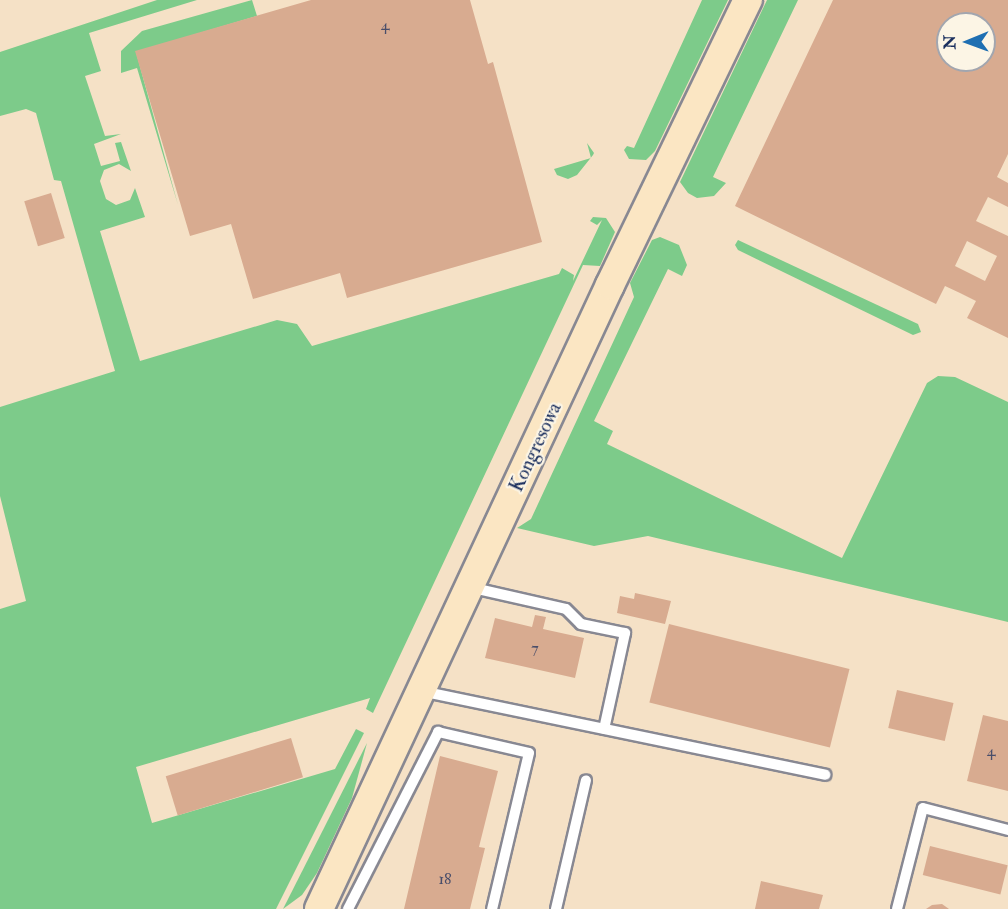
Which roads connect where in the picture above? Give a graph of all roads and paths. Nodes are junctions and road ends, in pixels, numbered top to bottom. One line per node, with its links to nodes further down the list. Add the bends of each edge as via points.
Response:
1 (748, 0): 2 (street, Kongresowa)
2 (470, 587): 3 (street, Kongresowa); 4 (lane, via 566,609 581,624 625,633)
3 (420, 691): 4 (lane); 8 (street, Kongresowa)
4 (604, 729): 5 (lane)
5 (825, 775)
6 (586, 780): 10 (lane)
7 (1008, 830): 11 (lane, via 923,808)
8 (326, 906): 9 (lane, via 438,732 529,753)
9 (492, 909)
10 (556, 909)
11 (897, 909)

